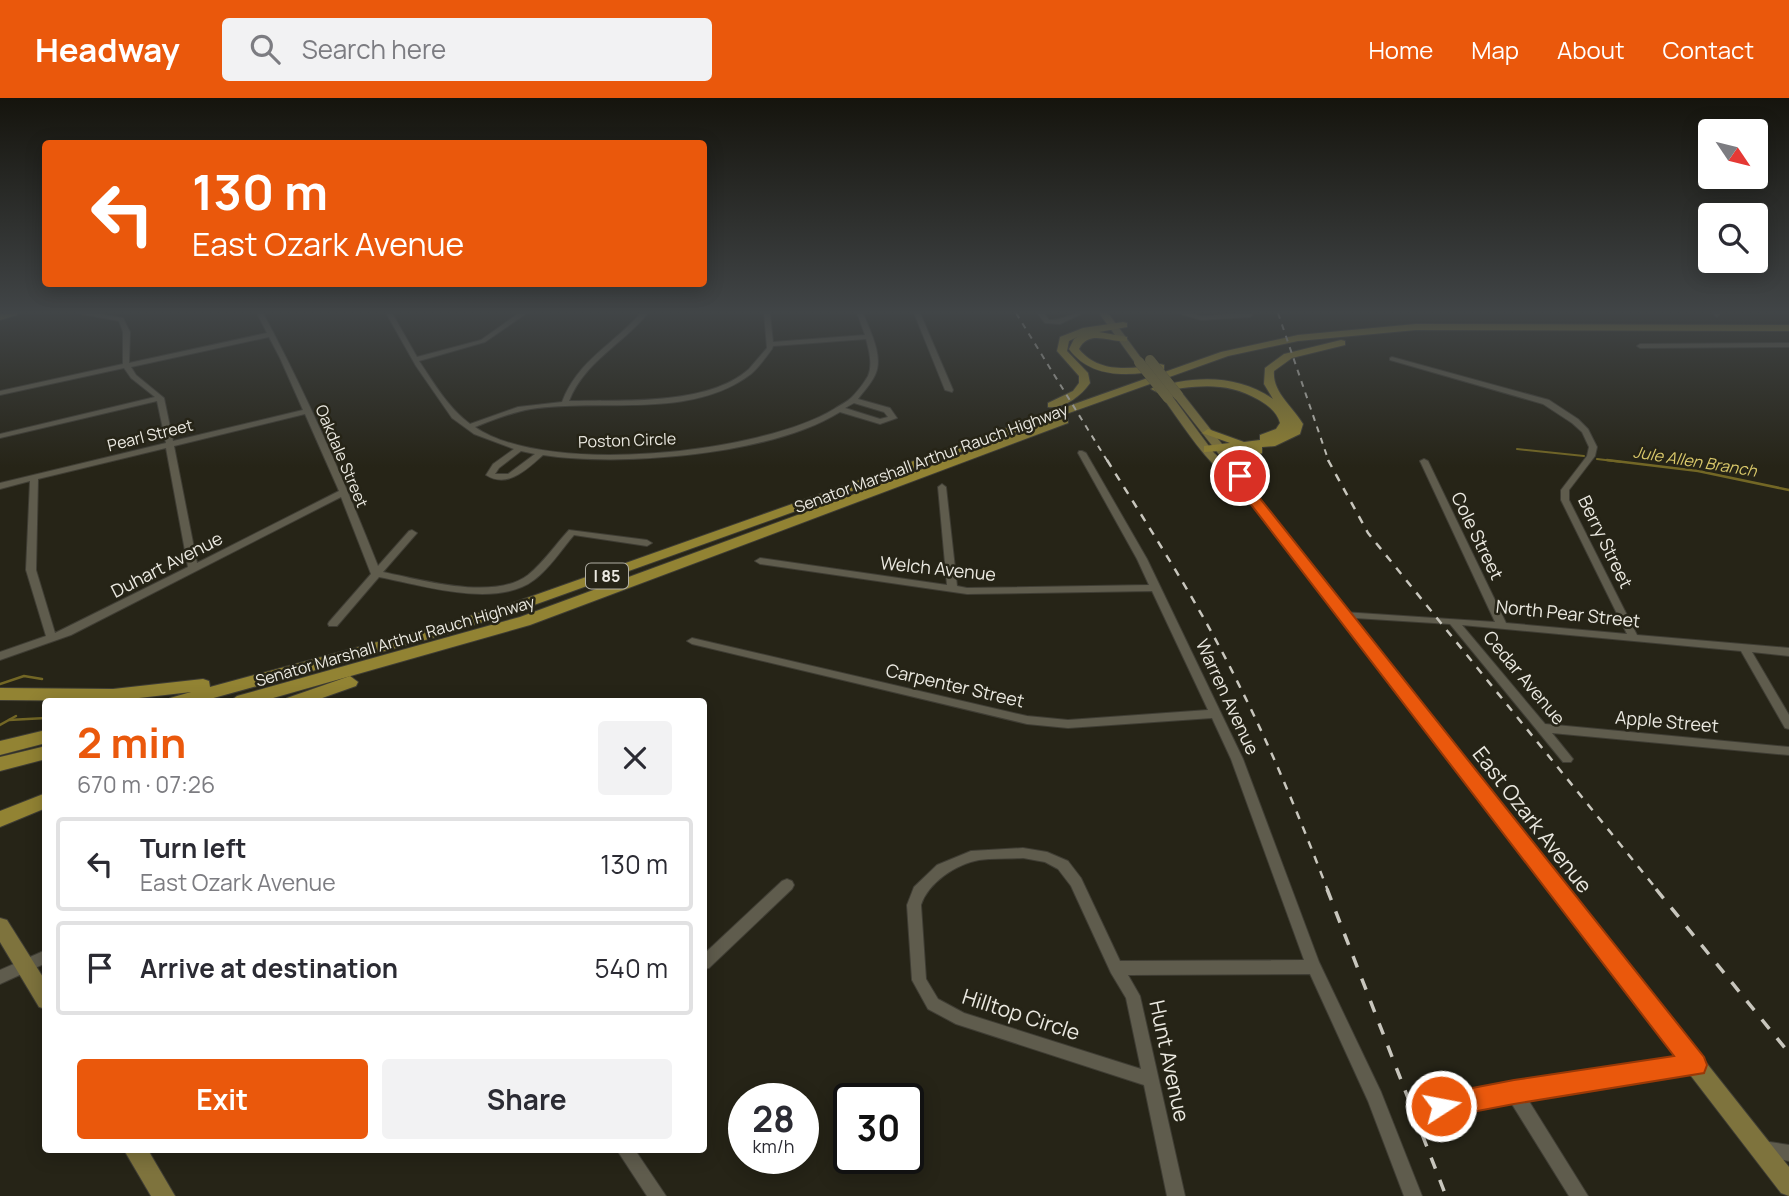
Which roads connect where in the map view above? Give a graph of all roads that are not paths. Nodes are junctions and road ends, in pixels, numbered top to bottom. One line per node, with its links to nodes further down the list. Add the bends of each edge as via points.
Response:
1 (130, 364): 16 (street)
2 (287, 364): 24 (street, Oakdale Street)
3 (420, 364): 25 (street, Poston Circle, via 449,408)
4 (587, 364): 22 (street, via 573,381)
5 (757, 364): 22 (street, via 703,393 651,403)
6 (874, 364): 21 (street, Poston Circle, via 867,385)
7 (938, 364): 17 (street)
8 (1074, 364): 33 (highway, via 1084,375 1079,391)
9 (1092, 364): 11 (highway, via 1145,370)
10 (1148, 364): 28 (main road, East Ozark Avenue, bridge)
11 (1174, 364)
12 (1196, 364): 33 (highway, Senator Marshall Arthur Rauch Highway / I 85)
13 (1223, 364): 18 (highway, Senator Marshall Arthur Rauch Highway / I 85)
14 (1276, 364): 27 (highway, via 1269,369 1268,378 1297,424 1294,434)
15 (1411, 364): 52 (street, Berry Street, via 1546,402 1579,425 1593,447 1565,490 1564,500)
16 (126, 365): 19 (street); 20 (street)
17 (949, 390)
18 (1145, 391): 28 (highway, via 1199,382 1230,383 1258,393 1282,412 1285,423 1279,432); 48 (highway, Senator Marshall Arthur Rauch Highway / I 85)
19 (0, 393)
20 (160, 398): 26 (street); 29 (street)
21 (852, 400): 23 (street, Poston Circle); 23 (street, via 887,410 893,418 880,422)
22 (565, 403): 25 (street, via 520,408)
23 (839, 409): 31 (street, Poston Circle, via 783,434 735,444 630,457)
24 (307, 411): 29 (street, Pearl Street); 39 (street, Oakdale Street)
25 (469, 427): 30 (street, Poston Circle)
26 (0, 436)
27 (1280, 441): 28 (highway); 35 (highway, via 1240,458)
28 (1212, 444): 35 (main road, East Ozark Avenue); 35 (main road, East Ozark Avenue, via 1232,477)
29 (171, 445): 36 (street, Pearl Street); 43 (street)
30 (520, 448): 31 (street, Poston Circle); 31 (street, via 490,472 491,477 511,477)
31 (542, 452)
32 (1082, 453): 45 (street, Warren Avenue)
33 (921, 461): 58 (highway, Senator Marshall Arthur Rauch Highway / I 85, via 626,570)
34 (1423, 461): 51 (street, Cole Street)
35 (1237, 474): 47 (main road, East Ozark Avenue)
36 (34, 478): 37 (street, Pearl Street); 53 (street, via 31,570)
37 (0, 486)
38 (942, 487): 46 (street)
39 (344, 492): 43 (street, Duhart Avenue); 44 (street, Oakdale Street)
40 (412, 533): 44 (street)
41 (647, 543): 44 (street, via 572,532 525,581 490,590)
42 (760, 561): 46 (street, Welch Avenue)
43 (193, 568): 53 (street, Duhart Avenue)
44 (376, 574): 50 (street)
45 (1156, 588): 46 (street, Welch Avenue); 63 (street, Warren Avenue)
46 (952, 589)
47 (1343, 615): 49 (street, North Pear Street); 84 (main road, East Ozark Avenue)
48 (525, 621): 61 (highway, Senator Marshall Arthur Rauch Highway / I 85); 62 (highway)
49 (1453, 621): 51 (street, North Pear Street); 65 (street, Cedar Avenue)
50 (333, 624)
51 (1502, 625): 52 (street, North Pear Street)
52 (1634, 638): 55 (street, North Pear Street)
53 (52, 639): 57 (street, Duhart Avenue)
54 (692, 641): 63 (street, Carpenter Street, via 1027,720 1068,724)
55 (1745, 649): 56 (street, North Pear Street); 64 (street)
56 (1789, 652)
57 (0, 656)
58 (288, 673): 59 (highway, via 134,694); 60 (highway, Senator Marshall Arthur Rauch Highway / I 85)
59 (0, 694)
60 (191, 698)
61 (251, 698)
62 (304, 698)
63 (1216, 714): 80 (street, Warren Avenue, via 1251,794)
64 (1789, 725)
65 (1542, 728): 68 (street, Apple Street); 70 (street, Cedar Avenue)
66 (42, 737): 67 (highway)
67 (0, 748)
68 (1789, 751)
69 (42, 753): 71 (highway)
70 (1567, 759)
71 (0, 764)
72 (42, 802): 73 (highway)
73 (8, 816): 74 (highway)
74 (0, 825)
75 (787, 885): 78 (street)
76 (1, 929): 79 (main road)
77 (42, 959): 79 (street)
78 (707, 960)
79 (25, 967): 82 (street); 83 (main road)
80 (1314, 967): 81 (street); 96 (street, Warren Avenue, via 1375,1098)
81 (1116, 968): 85 (street, Hunt Avenue, via 1133,996); 85 (street, Hilltop Circle, via 1076,882 1063,865 1047,857 1000,852 957,861 930,879 914,905 919,980 933,1004 961,1019)
82 (0, 977)
83 (42, 994)
84 (1695, 1065): 86 (street); 88 (main road, East Ozark Avenue)
85 (1152, 1080): 95 (street, Hunt Avenue)
86 (1514, 1092): 87 (street); 97 (street)
87 (1441, 1106)
88 (1760, 1148): 91 (street); 92 (main road, East Ozark Avenue)
89 (137, 1153): 93 (main road)
90 (627, 1153): 94 (street)
91 (1789, 1153)
92 (1789, 1185)
93 (164, 1196)
94 (657, 1196)
95 (1176, 1196)
96 (1413, 1196)
97 (1580, 1196)

